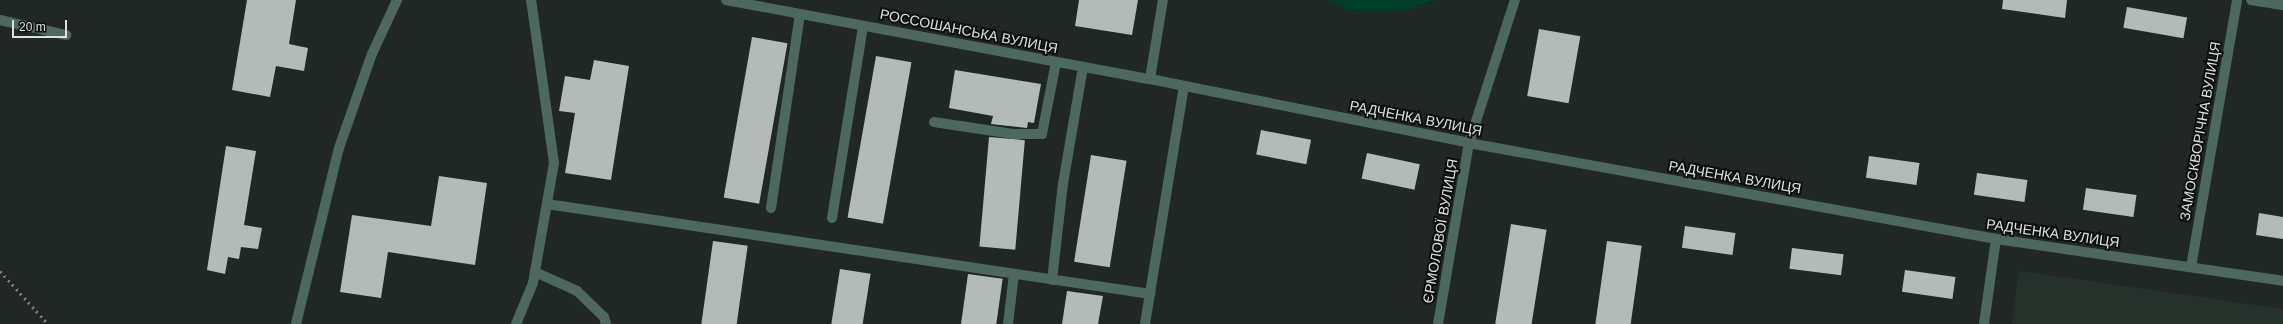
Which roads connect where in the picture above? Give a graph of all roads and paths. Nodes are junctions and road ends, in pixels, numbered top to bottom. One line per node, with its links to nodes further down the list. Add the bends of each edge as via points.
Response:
1 (397, 0): 29 (street, via 372,54 338,148)
2 (531, 0): 19 (street, via 554,163)
3 (729, 0): 9 (street, РОССОШАНСЬКА ВУЛИЦЯ)
4 (1163, 0): 15 (street)
5 (1515, 0): 18 (street, ЄРМОЛОВОЇ ВУЛИЦЯ)
6 (2237, 0): 23 (street, ЗАМОСКВОРІЧНА ВУЛИЦЯ)
7 (2251, 0): 8 (street)
8 (2283, 5)
9 (800, 14): 11 (street, РОССОШАНСЬКА ВУЛИЦЯ); 20 (street)
10 (0, 20): 12 (street)
11 (863, 26): 13 (street, РОССОШАНСЬКА ВУЛИЦЯ); 21 (street)
12 (66, 35)
13 (1056, 62): 14 (street, РОССОШАНСЬКА ВУЛИЦЯ); 17 (street, via 1042,134 1014,134)
14 (1083, 67): 15 (street, РОССОШАНСЬКА ВУЛИЦЯ); 26 (street, via 1063,184)
15 (1150, 79): 16 (street, РОССОШАНСЬКА ВУЛИЦЯ)
16 (1184, 87): 18 (street, РАДЧЕНКА ВУЛИЦЯ); 28 (street)
17 (934, 122)
18 (1469, 143): 22 (street, РАДЧЕНКА ВУЛИЦЯ); 34 (street, ЄРМОЛОВОЇ ВУЛИЦЯ)
19 (547, 204): 24 (street); 25 (street)
20 (771, 208)
21 (832, 218)
22 (1996, 239): 23 (street, РАДЧЕНКА ВУЛИЦЯ); 35 (street)
23 (2191, 267): 27 (street, РАДЧЕНКА ВУЛИЦЯ)
24 (535, 272): 30 (street); 31 (street, via 577,291 604,317)
25 (1014, 274): 26 (street); 32 (street)
26 (1052, 280): 28 (street)
27 (2283, 280)
28 (1150, 294): 33 (street)
29 (296, 324)
30 (516, 324)
31 (606, 324)
32 (1008, 324)
33 (1145, 324)
34 (1438, 324)
35 (1984, 324)

